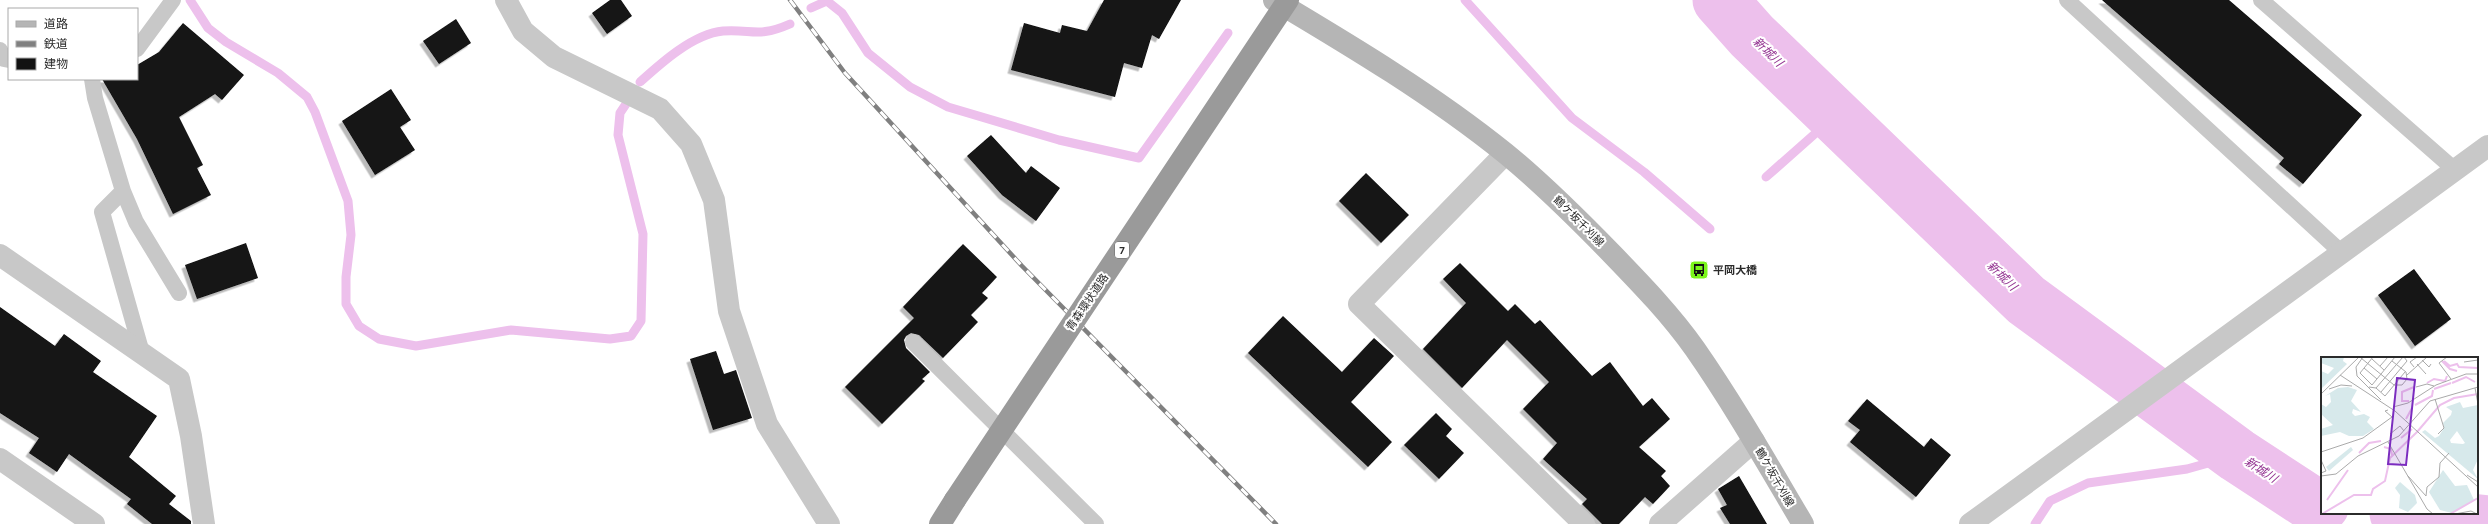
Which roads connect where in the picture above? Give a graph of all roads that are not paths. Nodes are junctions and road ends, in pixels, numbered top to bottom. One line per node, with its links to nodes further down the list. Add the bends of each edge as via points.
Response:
1 (173, 0): 7 (lane)
2 (506, 0): 24 (street, via 523,31 554,57 660,109 691,144 714,200 729,311 767,424)
3 (1274, 0): 12 (main road, 鶴ケ坂千刈線, via 1350,45 1436,102)
4 (1288, 0): 25 (highway, 青森環状道路 / 7, bridge)
5 (2066, 0): 15 (lane)
6 (2261, 0): 13 (lane)
7 (138, 48)
8 (0, 50): 9 (lane, via 4,59)
9 (8, 60)
10 (92, 80): 14 (lane, via 95,98)
11 (2488, 146): 13 (street)
12 (1505, 154): 20 (main road, 鶴ケ坂千刈線, via 1570,210 1652,295 1694,349); 27 (street, via 1359,304)
13 (2455, 170): 15 (street)
14 (124, 191): 17 (lane, via 136,222); 19 (lane, via 102,212)
15 (2342, 252): 30 (street)
16 (0, 255): 19 (street)
17 (178, 293)
18 (913, 342): 26 (lane)
19 (142, 353): 23 (street, via 179,379 191,436)
20 (1754, 441): 28 (street); 29 (main road, 鶴ケ坂千刈線)
21 (0, 459): 22 (street)
22 (94, 524)
23 (204, 524)
24 (829, 524)
25 (940, 524)
26 (1096, 524)
27 (1584, 524)
28 (1660, 524)
29 (1802, 524)
30 (1970, 524)

